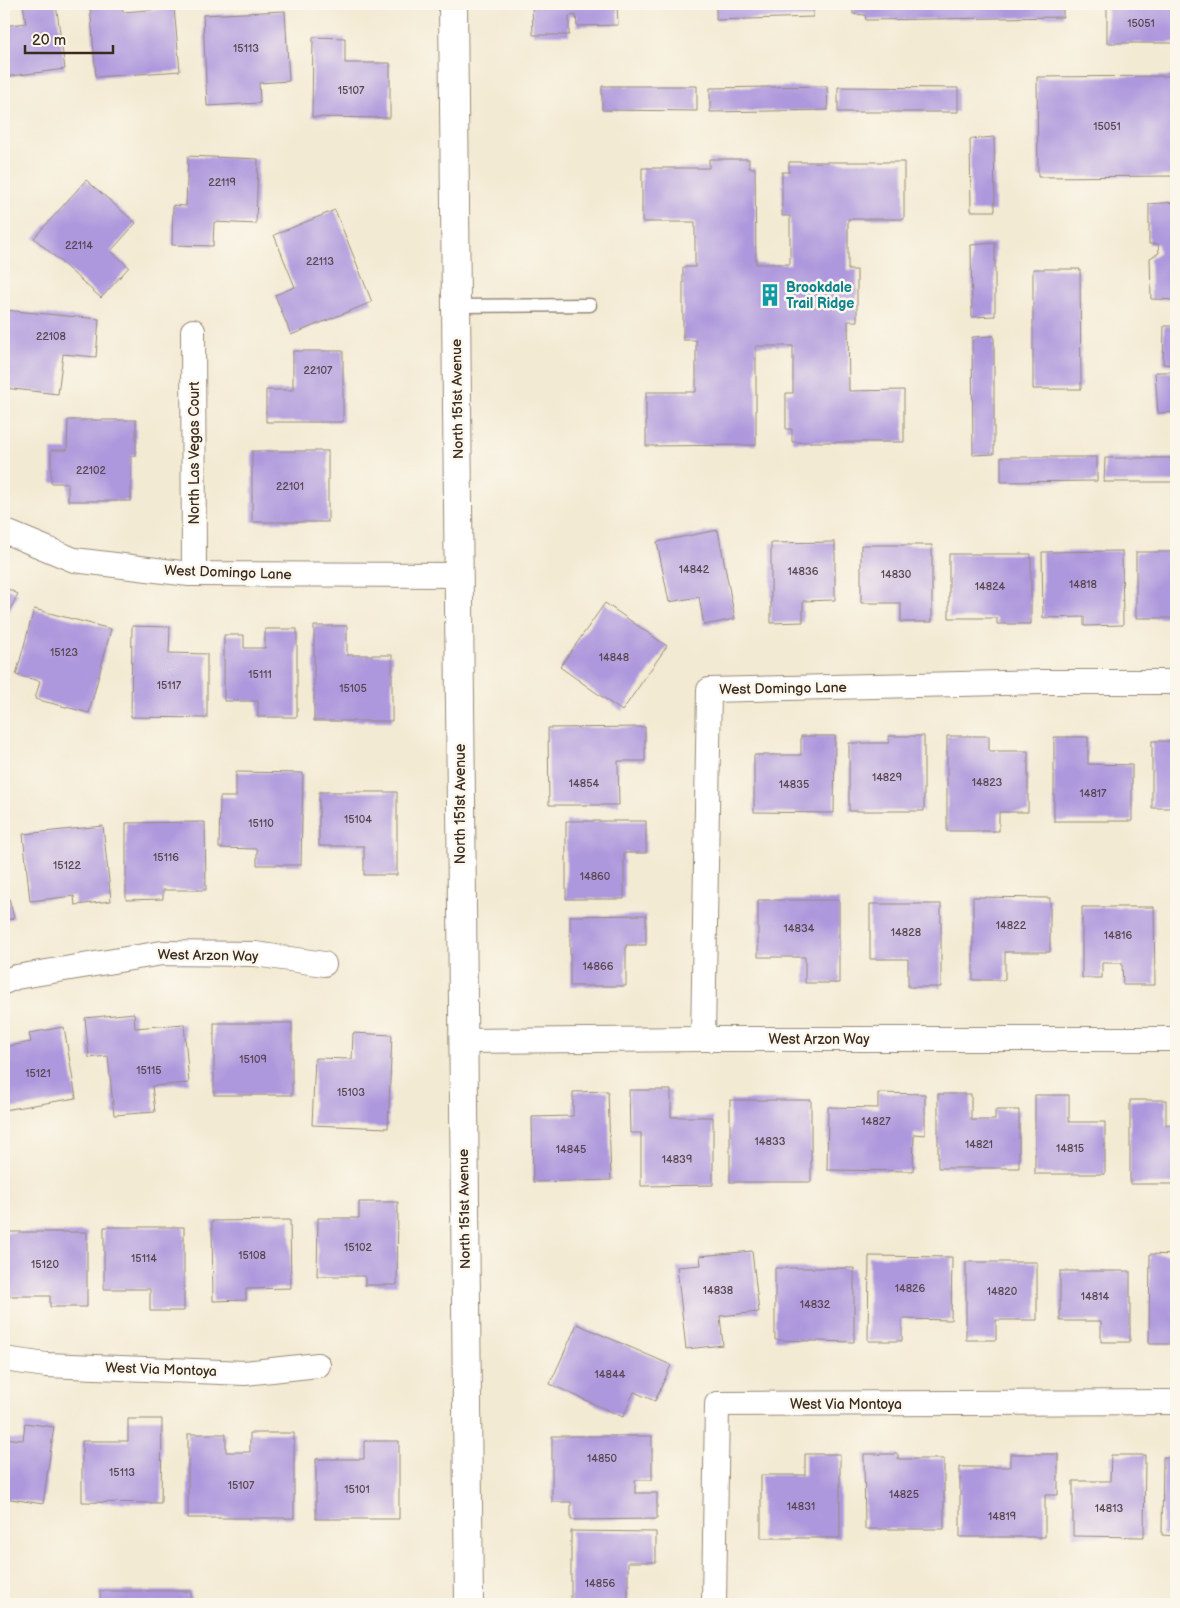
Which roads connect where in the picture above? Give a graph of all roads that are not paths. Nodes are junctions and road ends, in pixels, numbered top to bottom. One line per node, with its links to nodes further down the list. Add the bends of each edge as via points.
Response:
1 (453, 4): 3 (street, North 151st Avenue)
2 (590, 305): 3 (lane)
3 (456, 306): 7 (street, North 151st Avenue)
4 (193, 331): 6 (street, North Las Vegas Court)
5 (4, 531): 6 (street, West Domingo Lane, via 74,560)
6 (194, 574): 7 (street, West Domingo Lane)
7 (459, 575): 13 (street, North 151st Avenue)
8 (1176, 682): 11 (street, West Domingo Lane, via 709,690)
9 (324, 964): 10 (street, West Arzon Way, via 255,954 162,953 16,977)
10 (4, 982)
11 (703, 1039): 12 (street, West Arzon Way); 13 (street, West Arzon Way)
12 (1176, 1039)
13 (462, 1041): 17 (street, North 151st Avenue)
14 (4, 1359): 15 (street, West Via Montoya, via 46,1365 245,1372)
15 (318, 1365)
16 (1176, 1402): 18 (street, West Via Montoya, via 717,1404)
17 (469, 1604)
18 (714, 1604)

